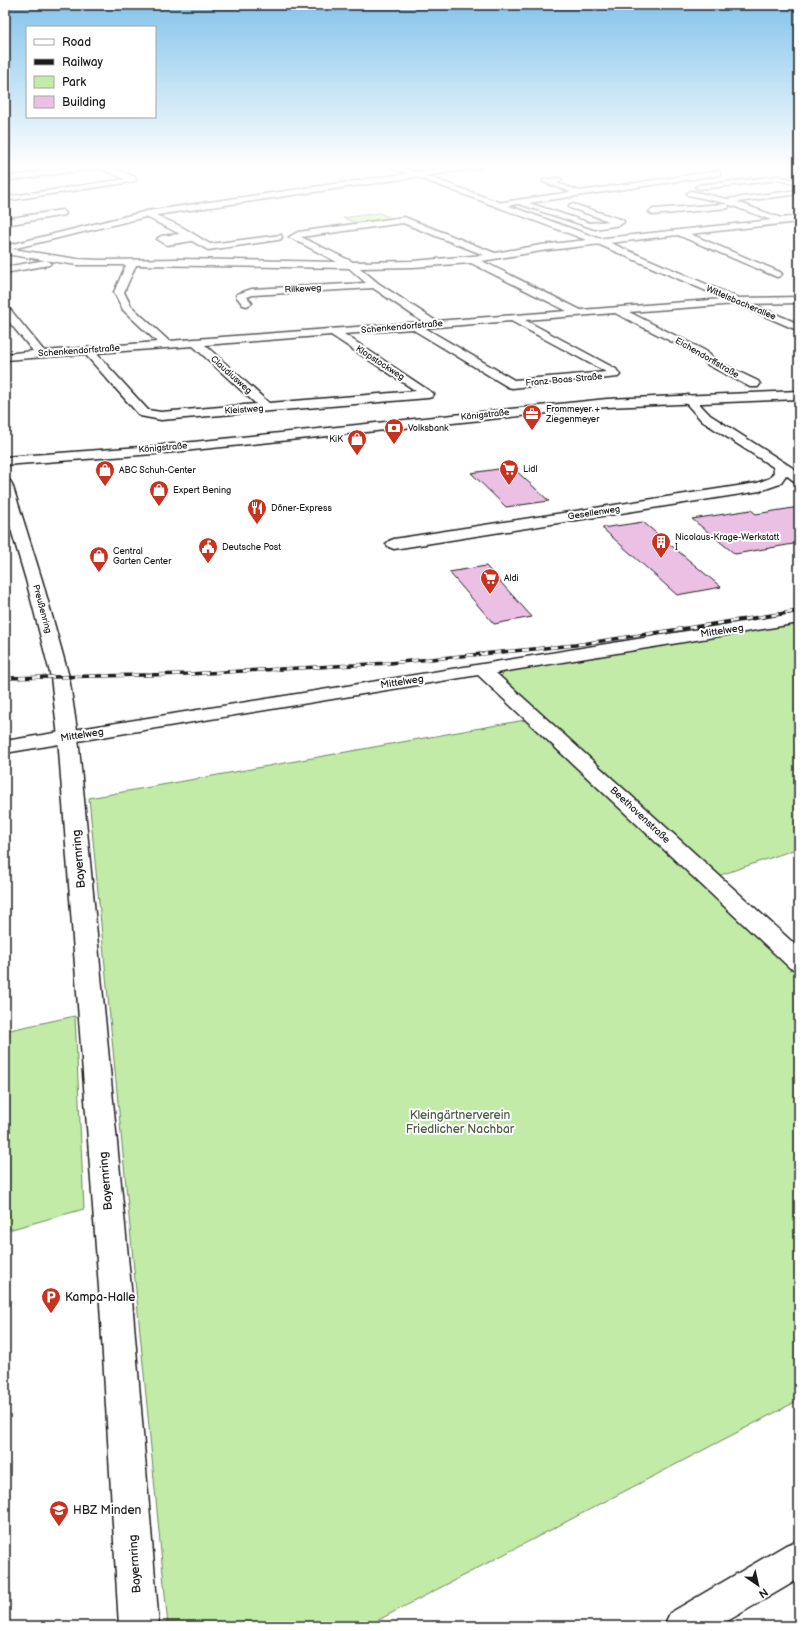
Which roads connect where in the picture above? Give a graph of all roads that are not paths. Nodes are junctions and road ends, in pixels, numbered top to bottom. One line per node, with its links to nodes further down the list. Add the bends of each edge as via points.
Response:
1 (29, 242): 9 (street)
2 (199, 242): 3 (street, via 208,247)
3 (242, 242)
4 (304, 242): 14 (street)
5 (459, 242): 10 (street)
6 (587, 242): 10 (street)
7 (599, 242): 19 (street, Wittelsbacherallee)
8 (703, 242): 15 (street)
9 (5, 250): 11 (street)
10 (494, 256): 12 (street)
11 (59, 260): 13 (street); 16 (street)
12 (472, 260): 14 (street); 23 (street)
13 (132, 263): 14 (street); 30 (street, via 118,292 126,308)
14 (351, 265): 17 (street)
15 (765, 269)
16 (5, 270)
17 (375, 285): 20 (street, Rilkeweg, via 252,292 241,296); 25 (street)
18 (799, 300): 19 (street, Schenkendorfstraße)
19 (736, 301): 22 (street, Schenkendorfstraße); 27 (street, Wittelsbacherallee)
20 (247, 303)
21 (5, 310): 32 (street)
22 (618, 310): 23 (street, Schenkendorfstraße); 34 (street, Eichendorffstraße, via 702,353 712,363)
23 (580, 313): 24 (street, Schenkendorfstraße)
24 (513, 318): 25 (street, Schenkendorfstraße); 26 (street, Franz-Boas-Straße, via 612,371 614,376 512,384)
25 (434, 324): 26 (street, Schenkendorfstraße)
26 (414, 326): 28 (street, Schenkendorfstraße)
27 (799, 328)
28 (332, 332): 29 (street, Schenkendorfstraße); 35 (street, Klopstockweg)
29 (196, 343): 30 (street, Schenkendorfstraße); 38 (street, Claudiusweg)
30 (166, 344): 31 (street, Schenkendorfstraße)
31 (88, 351): 32 (street, Schenkendorfstraße); 38 (street, Kleistweg, via 144,413 160,416)
32 (40, 353): 33 (street, Schenkendorfstraße)
33 (5, 356)
34 (754, 384)
35 (428, 394): 38 (street, Kleistweg)
36 (799, 395): 37 (street, Königstraße)
37 (688, 399): 39 (street, Königstraße, via 585,405 154,450); 40 (street, via 706,418)
38 (267, 408)
39 (5, 461)
40 (780, 464): 41 (street); 43 (street, Gesellenweg, via 781,472 775,481 760,487)
41 (799, 478)
42 (5, 484): 46 (street, Preußenring, via 60,677)
43 (394, 544)
44 (799, 618): 45 (street, Mittelweg)
45 (482, 669): 46 (street, Mittelweg); 48 (street, Beethovenstraße)
46 (68, 737): 47 (street, Mittelweg); 50 (street, Bayernring, via 121,1364)
47 (5, 747)
48 (799, 962)
49 (799, 1558): 51 (street)
50 (139, 1626)
51 (683, 1626)

